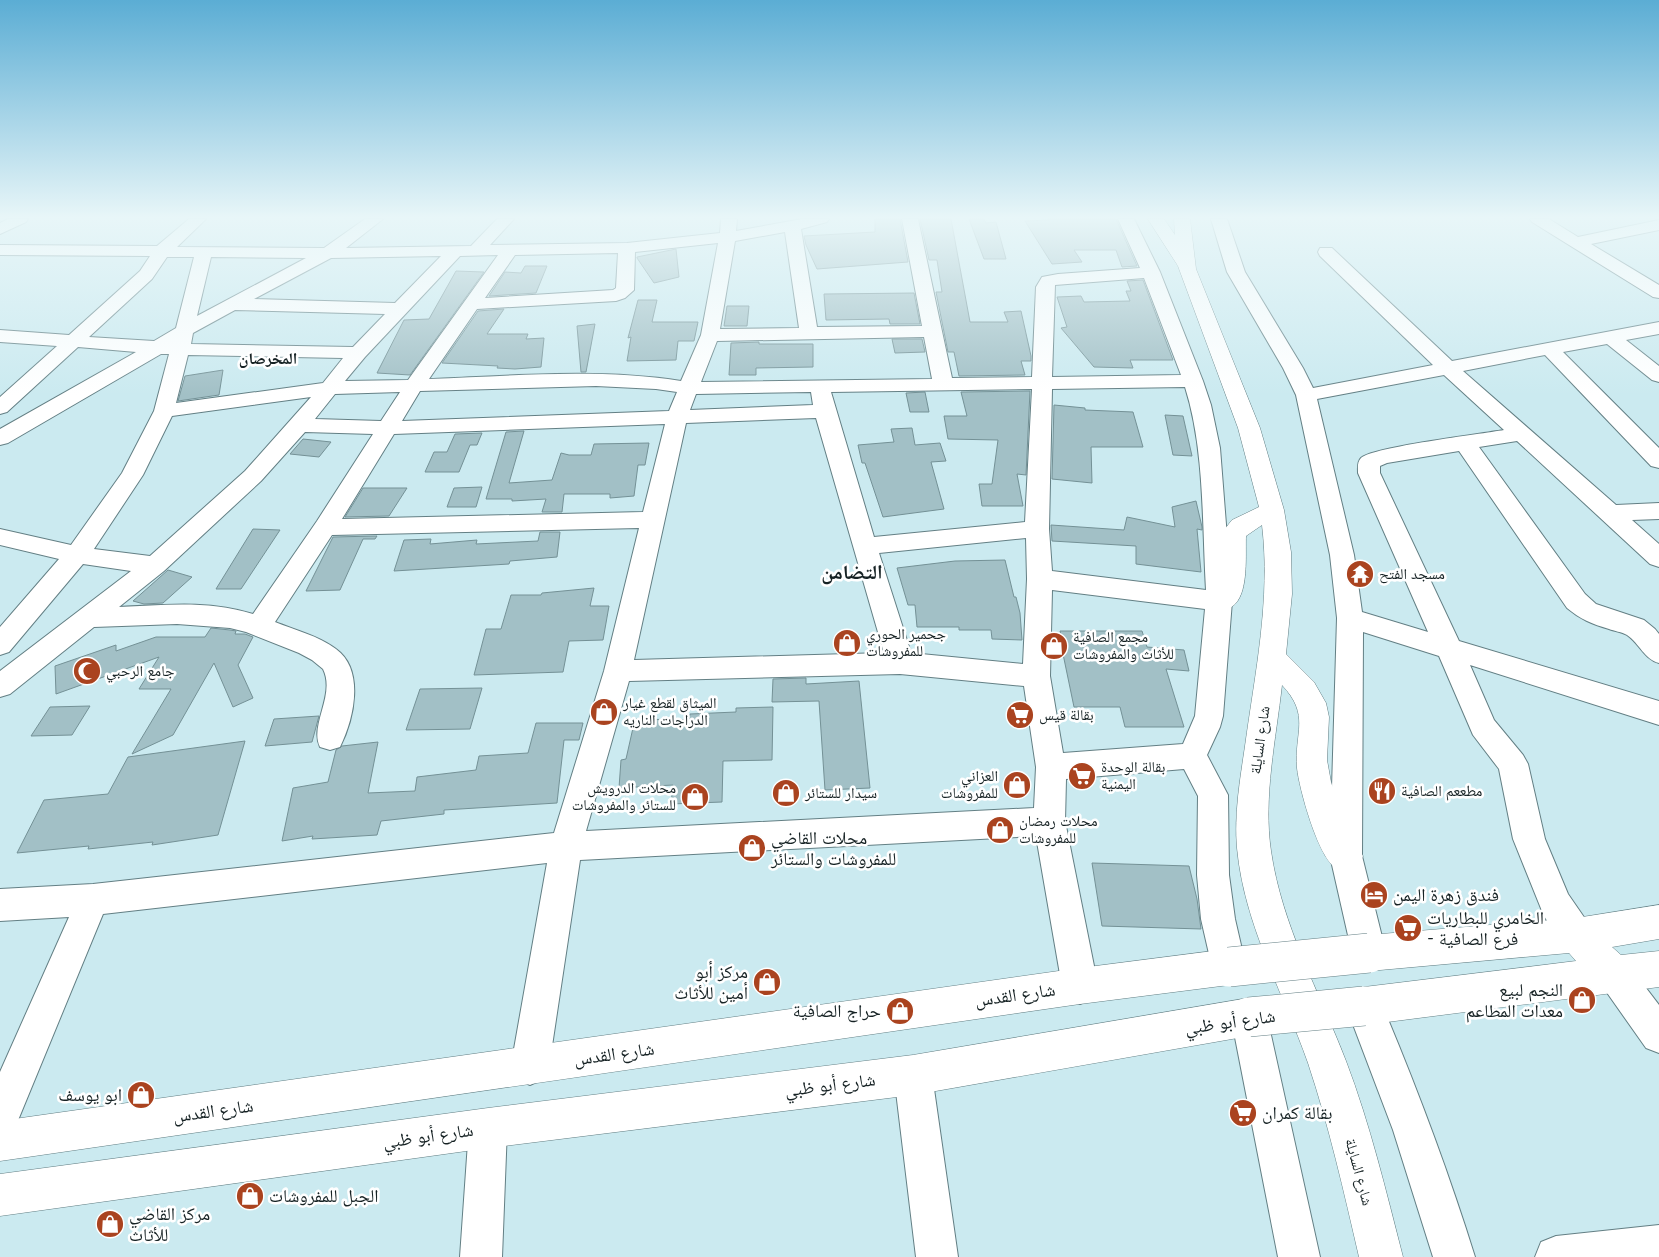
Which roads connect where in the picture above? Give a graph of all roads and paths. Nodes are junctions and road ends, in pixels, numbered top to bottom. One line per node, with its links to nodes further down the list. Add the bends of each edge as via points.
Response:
1 (143, 278): 26 (street)
2 (195, 278): 27 (street)
3 (282, 278): 17 (street)
4 (435, 278): 19 (street)
5 (491, 278): 18 (street)
6 (626, 278): 18 (street, via 625,290 610,297)
7 (720, 278): 23 (street)
8 (800, 278): 22 (street)
9 (922, 278): 21 (street)
10 (1076, 278): 34 (street, via 1048,281 1045,287)
11 (1153, 278): 32 (street)
12 (1191, 278): 50 (main road, شارع السايلة, via 1243,416)
13 (1239, 278): 39 (street, via 1294,368)
14 (1352, 278): 30 (street)
15 (1635, 278): 16 (street)
16 (1659, 292)
17 (232, 304): 19 (street); 27 (street)
18 (472, 304): 36 (street)
19 (401, 309): 29 (street)
20 (1659, 328): 25 (street)
21 (932, 331): 22 (street); 33 (street)
22 (809, 333): 23 (street)
23 (710, 335): 38 (street)
24 (0, 336): 26 (street)
25 (1610, 337): 28 (street); 31 (street)
26 (74, 342): 27 (street); 40 (street)
27 (174, 342): 29 (street); 41 (street); 47 (street)
28 (1549, 349): 30 (street); 49 (street)
29 (358, 353): 37 (street)
30 (1448, 368): 39 (street); 46 (street)
31 (1659, 376)
32 (1193, 381): 34 (street); 62 (street, via 1209,448)
33 (943, 384): 34 (street); 35 (street)
34 (1040, 384): 55 (street)
35 (819, 385): 38 (street); 42 (street)
36 (413, 387): 37 (street); 38 (street, via 604,380); 45 (street)
37 (330, 388): 41 (street); 44 (street)
38 (688, 388): 43 (street)
39 (1306, 395): 64 (street, via 1342,555)
40 (0, 408)
41 (164, 411): 58 (street, via 132,475)
42 (825, 411): 43 (street); 57 (street)
43 (677, 416): 45 (street); 53 (street)
44 (299, 425): 45 (street); 60 (street, via 253,476)
45 (386, 428): 54 (street)
46 (1523, 433): 48 (street); 52 (street)
47 (0, 438)
48 (1465, 444): 67 (street, via 1382,457 1369,463 1369,473); 68 (street, via 1576,601 1600,617 1635,627)
49 (1659, 461)
50 (1272, 511): 62 (main road, via 1237,528 1233,535 1232,585 1229,593); 69 (main road, شارع السايلة, via 1278,547 1278,594)
51 (1659, 511): 52 (street)
52 (1611, 513): 59 (street)
53 (653, 520): 54 (street); 71 (street)
54 (325, 527): 65 (street)
55 (1037, 530): 57 (street); 61 (street)
56 (0, 537): 58 (street)
57 (866, 546): 70 (street)
58 (77, 555): 60 (street); 66 (street)
59 (1659, 558)
60 (155, 565): 63 (street)
61 (1040, 579): 62 (street); 72 (street)
62 (1219, 601): 76 (street, via 1209,716)
63 (89, 617): 65 (street, via 199,615); 73 (street)
64 (1350, 618): 67 (street); 80 (street)
65 (259, 625): 75 (street, via 314,648 328,657 339,673 339,699)
66 (0, 645)
67 (1449, 648): 74 (street); 84 (street, via 1483,727 1513,764 1529,839 1556,904)
68 (1659, 652)
69 (1271, 658): 80 (main road, via 1300,686 1312,704 1315,716 1314,775 1335,842); 103 (main road, شارع السايلة, via 1252,802 1254,850 1260,885 1278,945 1326,1062 1349,1134)
70 (900, 663): 71 (street); 72 (street)
71 (618, 670): 79 (street)
72 (1036, 676): 77 (street)
73 (0, 686)
74 (1659, 713)
75 (330, 738)
76 (1192, 756): 77 (street); 86 (street, via 1213,795 1213,875 1218,919)
77 (1051, 767): 78 (street)
78 (1049, 821): 79 (street); 89 (street)
79 (566, 846): 81 (street); 93 (street)
80 (1346, 856): 85 (street)
81 (93, 900): 82 (street); 95 (street)
82 (0, 905)
83 (1659, 922): 84 (main road)
84 (1576, 935): 85 (main road); 88 (main road)
85 (1369, 953): 86 (main road, bridge)
86 (1229, 967): 89 (main road, شارع القدس)
87 (1659, 969): 88 (main road, شارع أبو ظبي)
88 (1614, 975): 90 (main road, شارع أبو ظبي); 92 (street)
89 (1080, 986): 93 (main road, شارع القدس)
90 (1364, 1006): 91 (main road, شارع أبو ظبي, bridge); 104 (street, via 1414,1130)
91 (1249, 1017): 94 (main road, شارع أبو ظبي); 102 (street)
92 (1659, 1035)
93 (530, 1066): 97 (main road, شارع القدس)
94 (913, 1075): 96 (main road, شارع أبو ظبي); 101 (street)
95 (0, 1116)
96 (488, 1128): 98 (main road, شارع أبو ظبي); 100 (street)
97 (0, 1141)
98 (0, 1195)
99 (1659, 1246): 105 (street)
100 (481, 1257)
101 (938, 1257)
102 (1299, 1257)
103 (1381, 1257)
104 (1454, 1257)
105 (1556, 1257)

